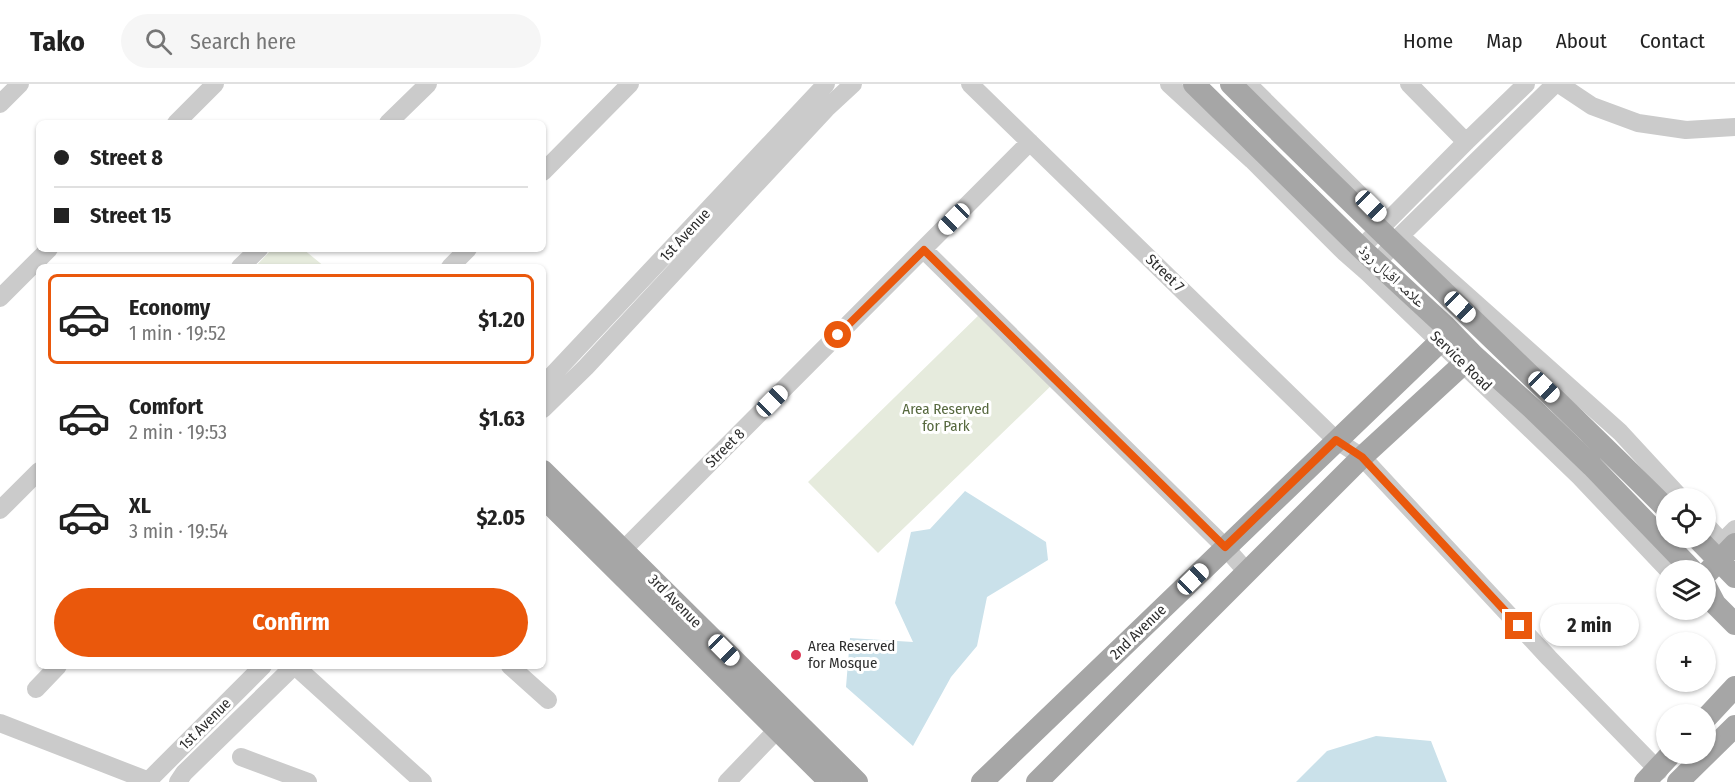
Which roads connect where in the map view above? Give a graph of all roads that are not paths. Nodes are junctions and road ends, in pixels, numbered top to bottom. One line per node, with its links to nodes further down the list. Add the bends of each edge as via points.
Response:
1 (20, 84): 15 (street)
2 (215, 84): 16 (street)
3 (428, 84): 17 (street)
4 (630, 84): 21 (street)
5 (826, 84): 33 (street, 1st Avenue)
6 (853, 84): 34 (street)
7 (970, 84): 19 (street, Street 7)
8 (1169, 84): 27 (street)
9 (1194, 84): 27 (main road, علامہ اقبال روڈ)
10 (1231, 84): 22 (main road)
11 (1248, 84): 22 (street)
12 (1409, 84): 20 (street)
13 (1527, 84): 20 (street)
14 (1557, 84): 18 (street, via 1592,106 1638,123 1686,130); 22 (street)
15 (0, 104)
16 (179, 120)
17 (391, 120)
18 (1735, 127)
19 (1030, 142): 23 (street, Street 8); 35 (street, Street 7)
20 (1466, 142): 22 (street)
21 (546, 169)
22 (1390, 233): 27 (street); 39 (street, via 1620,432); 40 (main road)
23 (924, 250): 46 (street); 47 (street, Street 8)
24 (46, 252): 30 (street)
25 (256, 252): 28 (street)
26 (465, 252): 29 (street)
27 (1364, 260): 31 (main road, علامہ اقبال روڈ)
28 (243, 264)
29 (453, 264)
30 (0, 298)
31 (1445, 337): 32 (main road, علامہ اقبال روڈ); 35 (main road, 2nd Avenue)
32 (1468, 359): 36 (main road); 48 (street, Service Road); 49 (main road, علامہ اقبال روڈ, via 1534,410)
33 (546, 382)
34 (546, 406)
35 (1336, 440): 36 (street, Street 7); 46 (main road, 2nd Avenue)
36 (1362, 457): 52 (main road); 71 (street, Street 7, via 1549,658)
37 (36, 474): 42 (street)
38 (546, 474): 47 (main road, 3rd Avenue)
39 (1672, 488)
40 (1656, 498)
41 (546, 500): 69 (main road, 3rd Avenue)
42 (0, 510)
43 (1735, 529): 44 (street, via 1722,542)
44 (1716, 536)
45 (1735, 543): 50 (main road)
46 (1225, 547): 52 (street); 79 (main road, 2nd Avenue)
47 (622, 550): 78 (main road, 3rd Avenue)
48 (1659, 560)
49 (1682, 560)
50 (1716, 563)
51 (1716, 569): 53 (main road)
52 (1247, 572): 80 (main road)
53 (1735, 577)
54 (1735, 584): 55 (main road)
55 (1716, 593)
56 (1716, 603): 57 (main road)
57 (1735, 624)
58 (55, 669): 64 (street)
59 (260, 669): 72 (street, 1st Avenue)
60 (291, 669): 73 (street)
61 (297, 669): 75 (street)
62 (513, 669): 65 (street)
63 (1735, 687): 66 (main road)
64 (36, 688)
65 (548, 700)
66 (1716, 707)
67 (0, 723): 72 (street)
68 (1735, 726): 71 (main road)
69 (777, 730): 76 (street); 77 (main road, 3rd Avenue)
70 (242, 757): 74 (street)
71 (1662, 771)
72 (148, 781)
73 (178, 782)
74 (308, 782)
75 (423, 782)
76 (727, 782)
77 (830, 782)
78 (857, 782)
79 (982, 782)
80 (1037, 782)

